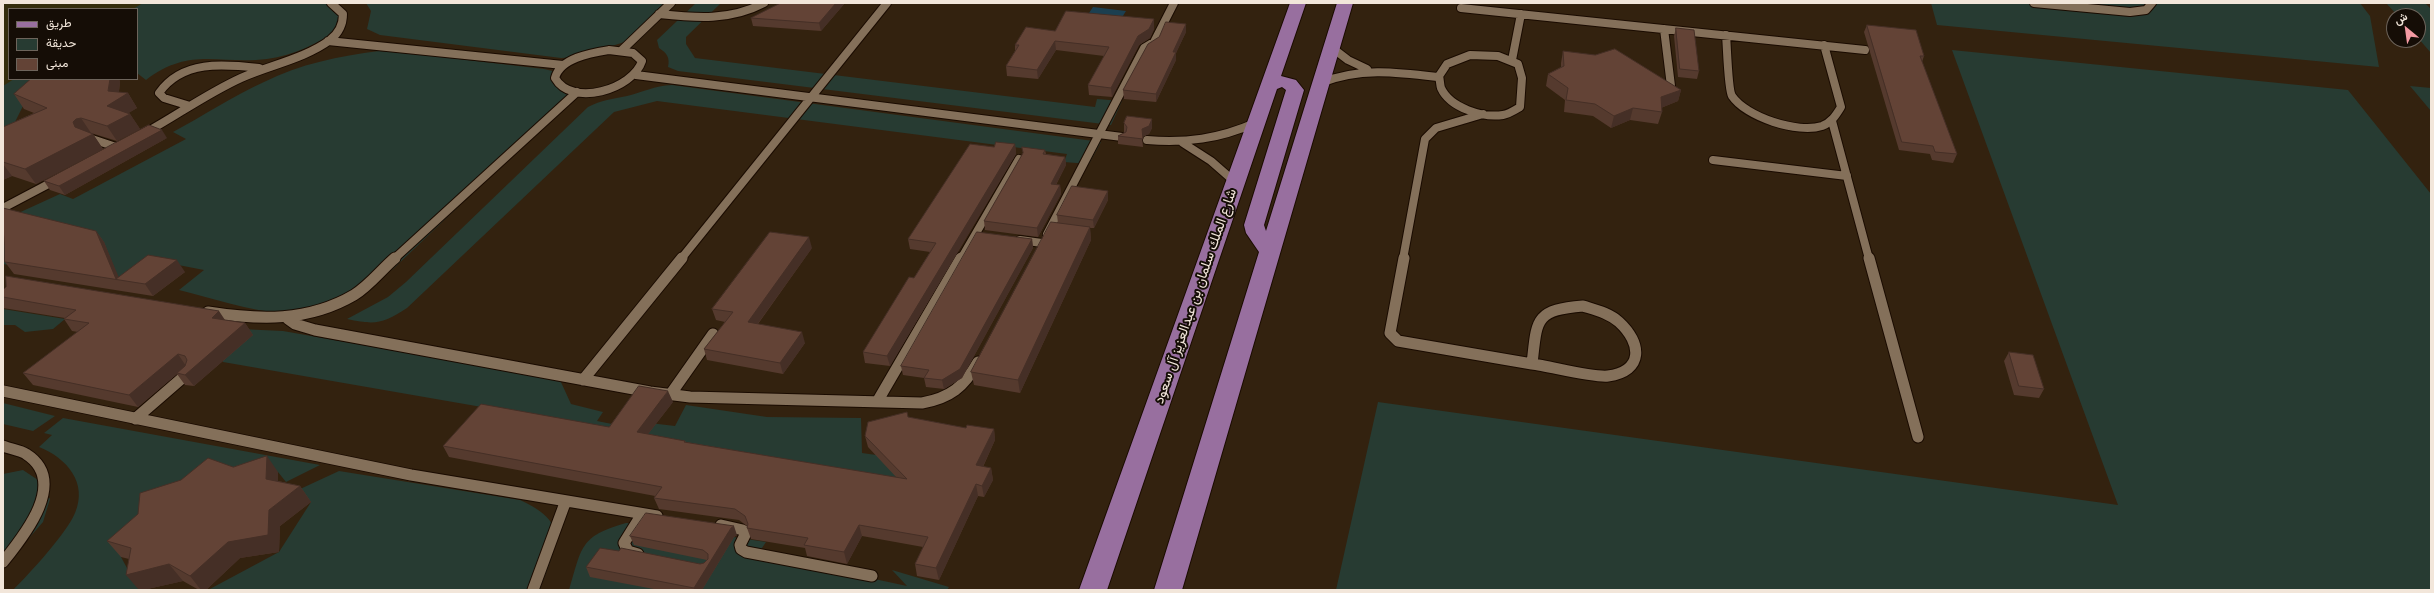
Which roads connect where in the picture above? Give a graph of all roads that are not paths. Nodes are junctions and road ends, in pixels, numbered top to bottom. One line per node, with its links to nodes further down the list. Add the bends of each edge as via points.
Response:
1 (331, 3): 15 (lane, via 343,14 344,22)
2 (671, 3): 11 (lane)
3 (764, 3): 11 (lane, via 740,14 719,18)
4 (887, 3): 30 (lane)
5 (1174, 3): 35 (lane, via 1154,42 1144,48)
6 (1298, 3): 27 (main road, شارع الملك سلمان بن عبدالعزيز آل سعود)
7 (1345, 3): 17 (main road)
8 (2034, 3): 9 (lane, via 2130,12 2146,10)
9 (2152, 3)
10 (1461, 8): 12 (lane)
11 (659, 14): 18 (lane)
12 (1522, 14): 13 (lane); 20 (lane)
13 (1664, 29): 14 (lane); 28 (lane)
14 (1726, 35): 16 (lane); 33 (lane, via 1731,95 1737,103 1759,118 1780,124 1807,127)
15 (328, 41): 21 (lane); 22 (lane)
16 (1824, 45): 19 (lane); 33 (lane, via 1841,107 1839,114)
17 (1331, 47): 23 (lane, via 1348,60); 26 (main road)
18 (622, 50): 21 (lane, via 584,54); 24 (lane, via 639,57 642,62 641,69)
19 (1865, 50)
20 (1512, 60): 25 (lane, via 1491,54 1470,55 1448,63); 32 (lane, via 1520,65 1522,71 1520,107 1506,114)
21 (563, 65): 29 (lane, via 555,79 558,85)
22 (261, 68): 31 (lane); 31 (lane, via 208,66 179,74 163,85 159,92 164,98)
23 (1367, 69): 25 (lane); 26 (lane)
24 (636, 75): 29 (lane, via 628,82 603,91); 30 (lane)
25 (1438, 77): 32 (lane, via 1442,91 1453,103)
26 (1320, 83): 53 (main road)
27 (1269, 86): 34 (main road, شارع الملك سلمان بن عبدالعزيز آل سعود); 53 (main road, via 1281,81 1288,82 1295,90 1254,224 1256,234)
28 (1671, 86)
29 (577, 92): 55 (lane, via 355,294 323,310)
30 (811, 97): 35 (lane); 60 (lane)
31 (190, 106): 40 (lane)
32 (1483, 114): 58 (lane, via 1436,128 1425,139 1390,333 1398,341 1411,344)
33 (1832, 120): 45 (lane)
34 (1256, 123): 39 (lane, via 1222,136); 46 (main road, شارع الملك سلمان بن عبدالعزيز آل سعود)
35 (1101, 134): 36 (lane); 48 (lane)
36 (1122, 137)
37 (89, 138): 40 (lane)
38 (1146, 140): 39 (lane)
39 (1183, 143): 46 (lane, via 1211,161)
40 (125, 144): 41 (lane)
41 (105, 155)
42 (1019, 159): 50 (lane)
43 (1713, 160): 45 (lane)
44 (64, 176): 47 (lane)
45 (1847, 176): 65 (lane)
46 (1235, 182): 75 (main road, شارع الملك سلمان بن عبدالعزيز آل سعود)
47 (3, 208)
48 (1050, 228): 49 (lane); 52 (lane, via 1040,246)
49 (1064, 230)
50 (975, 234): 51 (lane); 63 (lane)
51 (990, 236)
52 (1012, 239)
53 (1269, 251): 76 (main road)
54 (197, 311): 55 (lane, via 251,320)
55 (288, 319): 60 (lane, via 310,328)
56 (713, 334): 62 (lane)
57 (982, 354): 63 (lane, via 967,382 940,400)
58 (1532, 364): 58 (lane, via 1607,376 1616,375 1630,368 1637,354 1633,337 1618,320 1594,309 1567,307 1546,315 1539,322)
59 (188, 373): 64 (lane)
60 (583, 380): 62 (lane)
61 (3, 391): 64 (lane)
62 (670, 395): 63 (lane)
63 (877, 402)
64 (135, 419): 67 (lane, via 312,457)
65 (1918, 437)
66 (3, 446): 72 (lane, via 31,458 42,471 45,488 41,508 30,530)
67 (565, 503): 68 (lane); 74 (lane)
68 (642, 514): 69 (lane); 71 (lane, via 626,538 625,548 628,552)
69 (672, 518)
70 (709, 523): 73 (lane, via 744,530 745,535 740,545 746,552)
71 (650, 556)
72 (3, 562)
73 (872, 576)
74 (533, 590)
75 (1093, 590)
76 (1168, 590)

